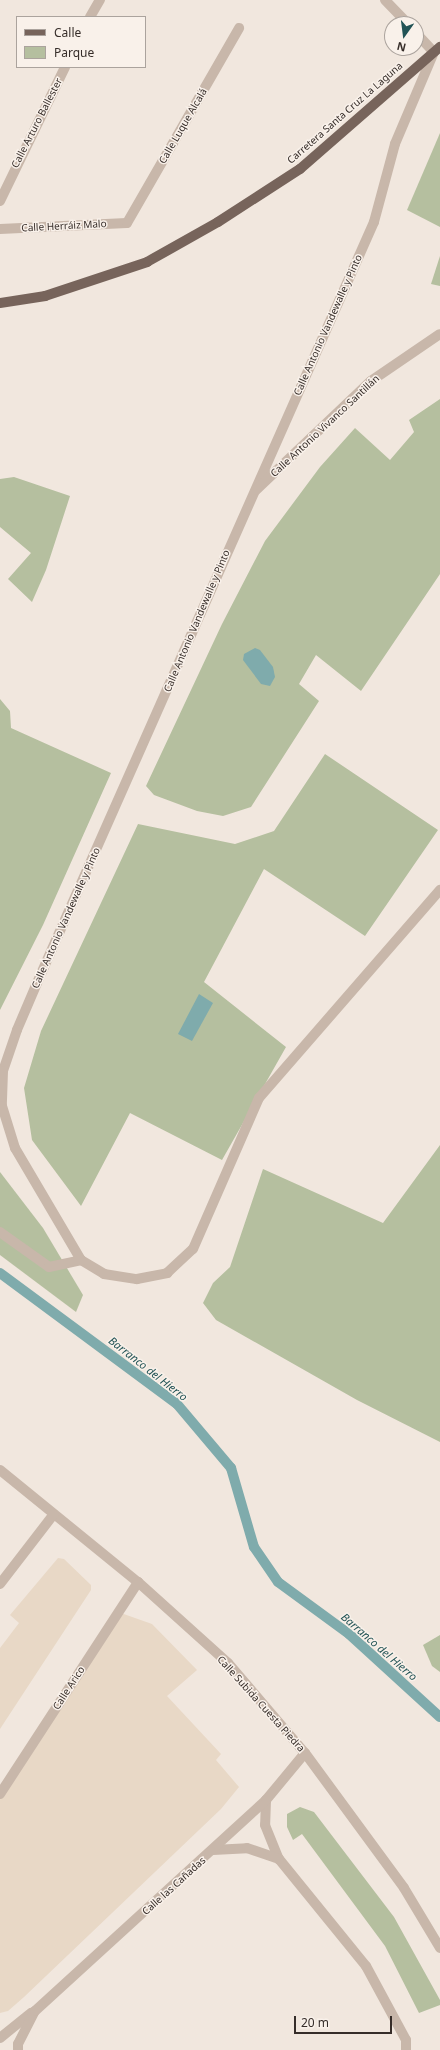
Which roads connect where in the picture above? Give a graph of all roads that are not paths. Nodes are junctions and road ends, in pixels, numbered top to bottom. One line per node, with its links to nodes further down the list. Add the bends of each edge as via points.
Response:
1 (100, 0): 3 (street)
2 (385, 0): 4 (street)
3 (91, 16)
4 (400, 16)
5 (239, 28): 10 (street, Calle Luque Alcalá)
6 (424, 39): 7 (street)
7 (437, 49): 12 (main road, Carretera Santa Cruz La Laguna, via 300,169 218,222 147,262 45,296); 14 (street, Calle Antonio Vandewalle y Pinto, via 395,144 374,222)
8 (65, 68): 9 (street, Calle Arturo Ballester)
9 (0, 201)
10 (127, 223): 11 (street, Calle Herráiz Malo)
11 (0, 229)
12 (0, 303)
13 (440, 334): 14 (street, Calle Antonio Vivanco Santillán, via 372,382)
14 (252, 494): 17 (street, Calle Antonio Vandewalle y Pinto, via 34,990 3,1071 2,1106 15,1148)
15 (440, 890): 17 (street, Calle Antonio Vandewalle y Pinto, via 259,1098 193,1249 167,1273 137,1279 104,1274)
16 (0, 1232): 17 (street, via 49,1267)
17 (81, 1260)
18 (0, 1470): 19 (street, Calle Subida Cuesta Piedra)
19 (54, 1514): 20 (street, Calle Subida Cuesta Piedra); 21 (street)
20 (138, 1582): 22 (street, Calle Subida Cuesta Piedra, via 228,1663); 23 (street, Calle Arico)
21 (0, 1584)
22 (305, 1753): 24 (street, Calle las Cañadas); 27 (street, Calle Subida Cuesta Piedra, via 404,1888)
23 (0, 1794)
24 (266, 1800): 25 (street, Calle las Cañadas); 26 (street, via 265,1824)
25 (213, 1850): 26 (street, via 248,1848); 28 (street, Calle las Cañadas)
26 (279, 1859): 31 (street, via 366,1966 406,2040)
27 (440, 1948)
28 (34, 2011): 29 (street, Calle las Cañadas); 30 (street, Calle las Cañadas, via 18,2044)
29 (0, 2038)
30 (18, 2050)
31 (406, 2050)

